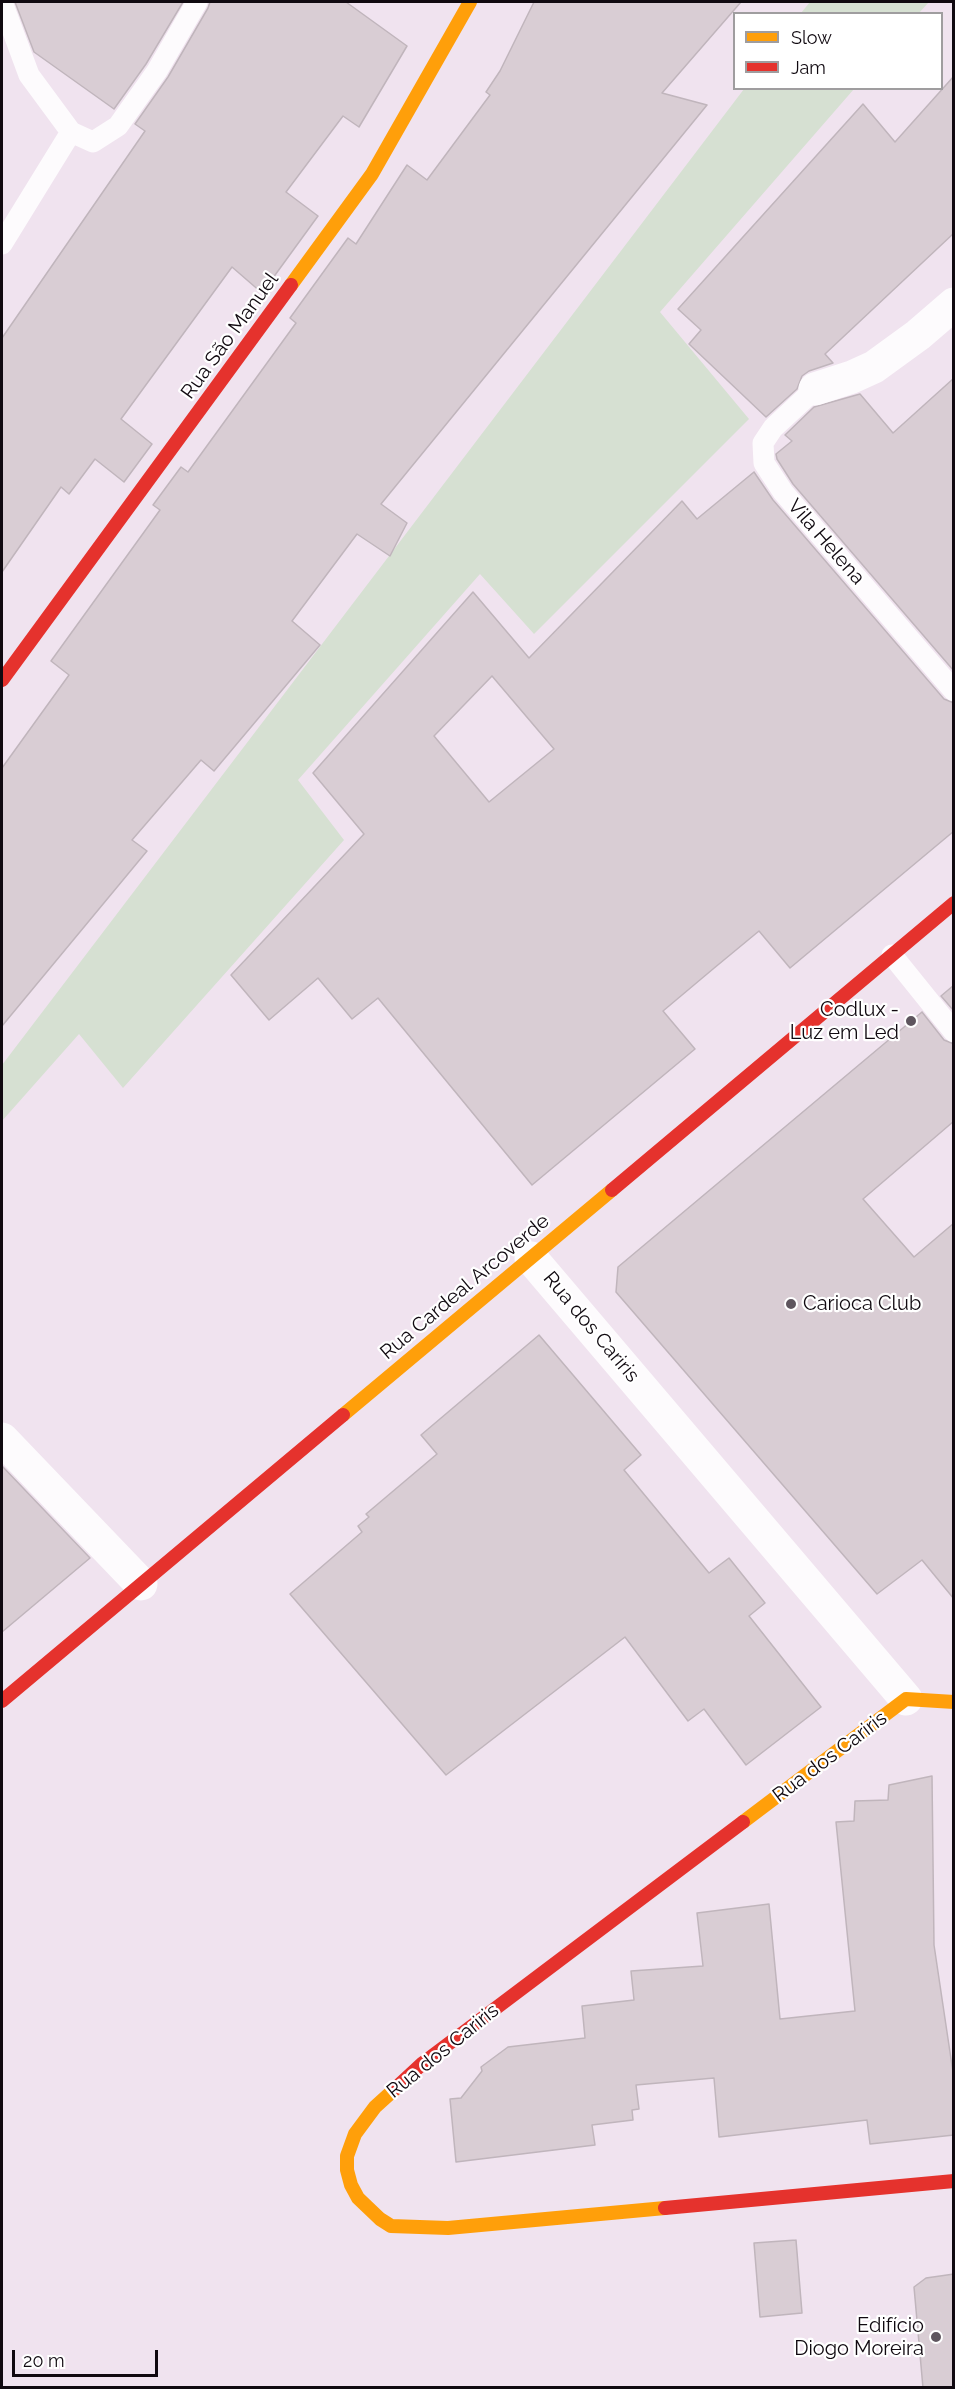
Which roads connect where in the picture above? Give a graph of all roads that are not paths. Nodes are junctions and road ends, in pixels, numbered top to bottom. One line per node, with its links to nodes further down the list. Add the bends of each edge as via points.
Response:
1 (2, 2): 4 (lane, via 29,75)
2 (197, 2): 4 (lane, via 157,71 118,126 93,142)
3 (470, 2): 8 (street, Rua São Manuel, via 372,174)
4 (71, 132): 5 (lane)
5 (2, 244)
6 (954, 304): 7 (street, via 874,366)
7 (815, 389): 9 (lane, Vila Helena, via 773,428 763,443 764,464 783,492)
8 (2, 680)
9 (954, 691)
10 (954, 903): 11 (street, Rua Cardeal Arcoverde)
11 (892, 955): 12 (lane); 13 (street, Rua Cardeal Arcoverde)
12 (954, 1032)
13 (531, 1257): 15 (street, Rua Cardeal Arcoverde); 16 (street, Rua dos Cariris)
14 (2, 1439): 15 (street)
15 (141, 1584): 17 (street, Rua Cardeal Arcoverde)
16 (906, 1699): 18 (street, Rua dos Cariris); 19 (street, Rua dos Cariris, via 423,2063 375,2106 355,2134 347,2156 347,2170 358,2198 380,2219 391,2226 417,2228)
17 (2, 1701)
18 (954, 1702)
19 (954, 2181)

